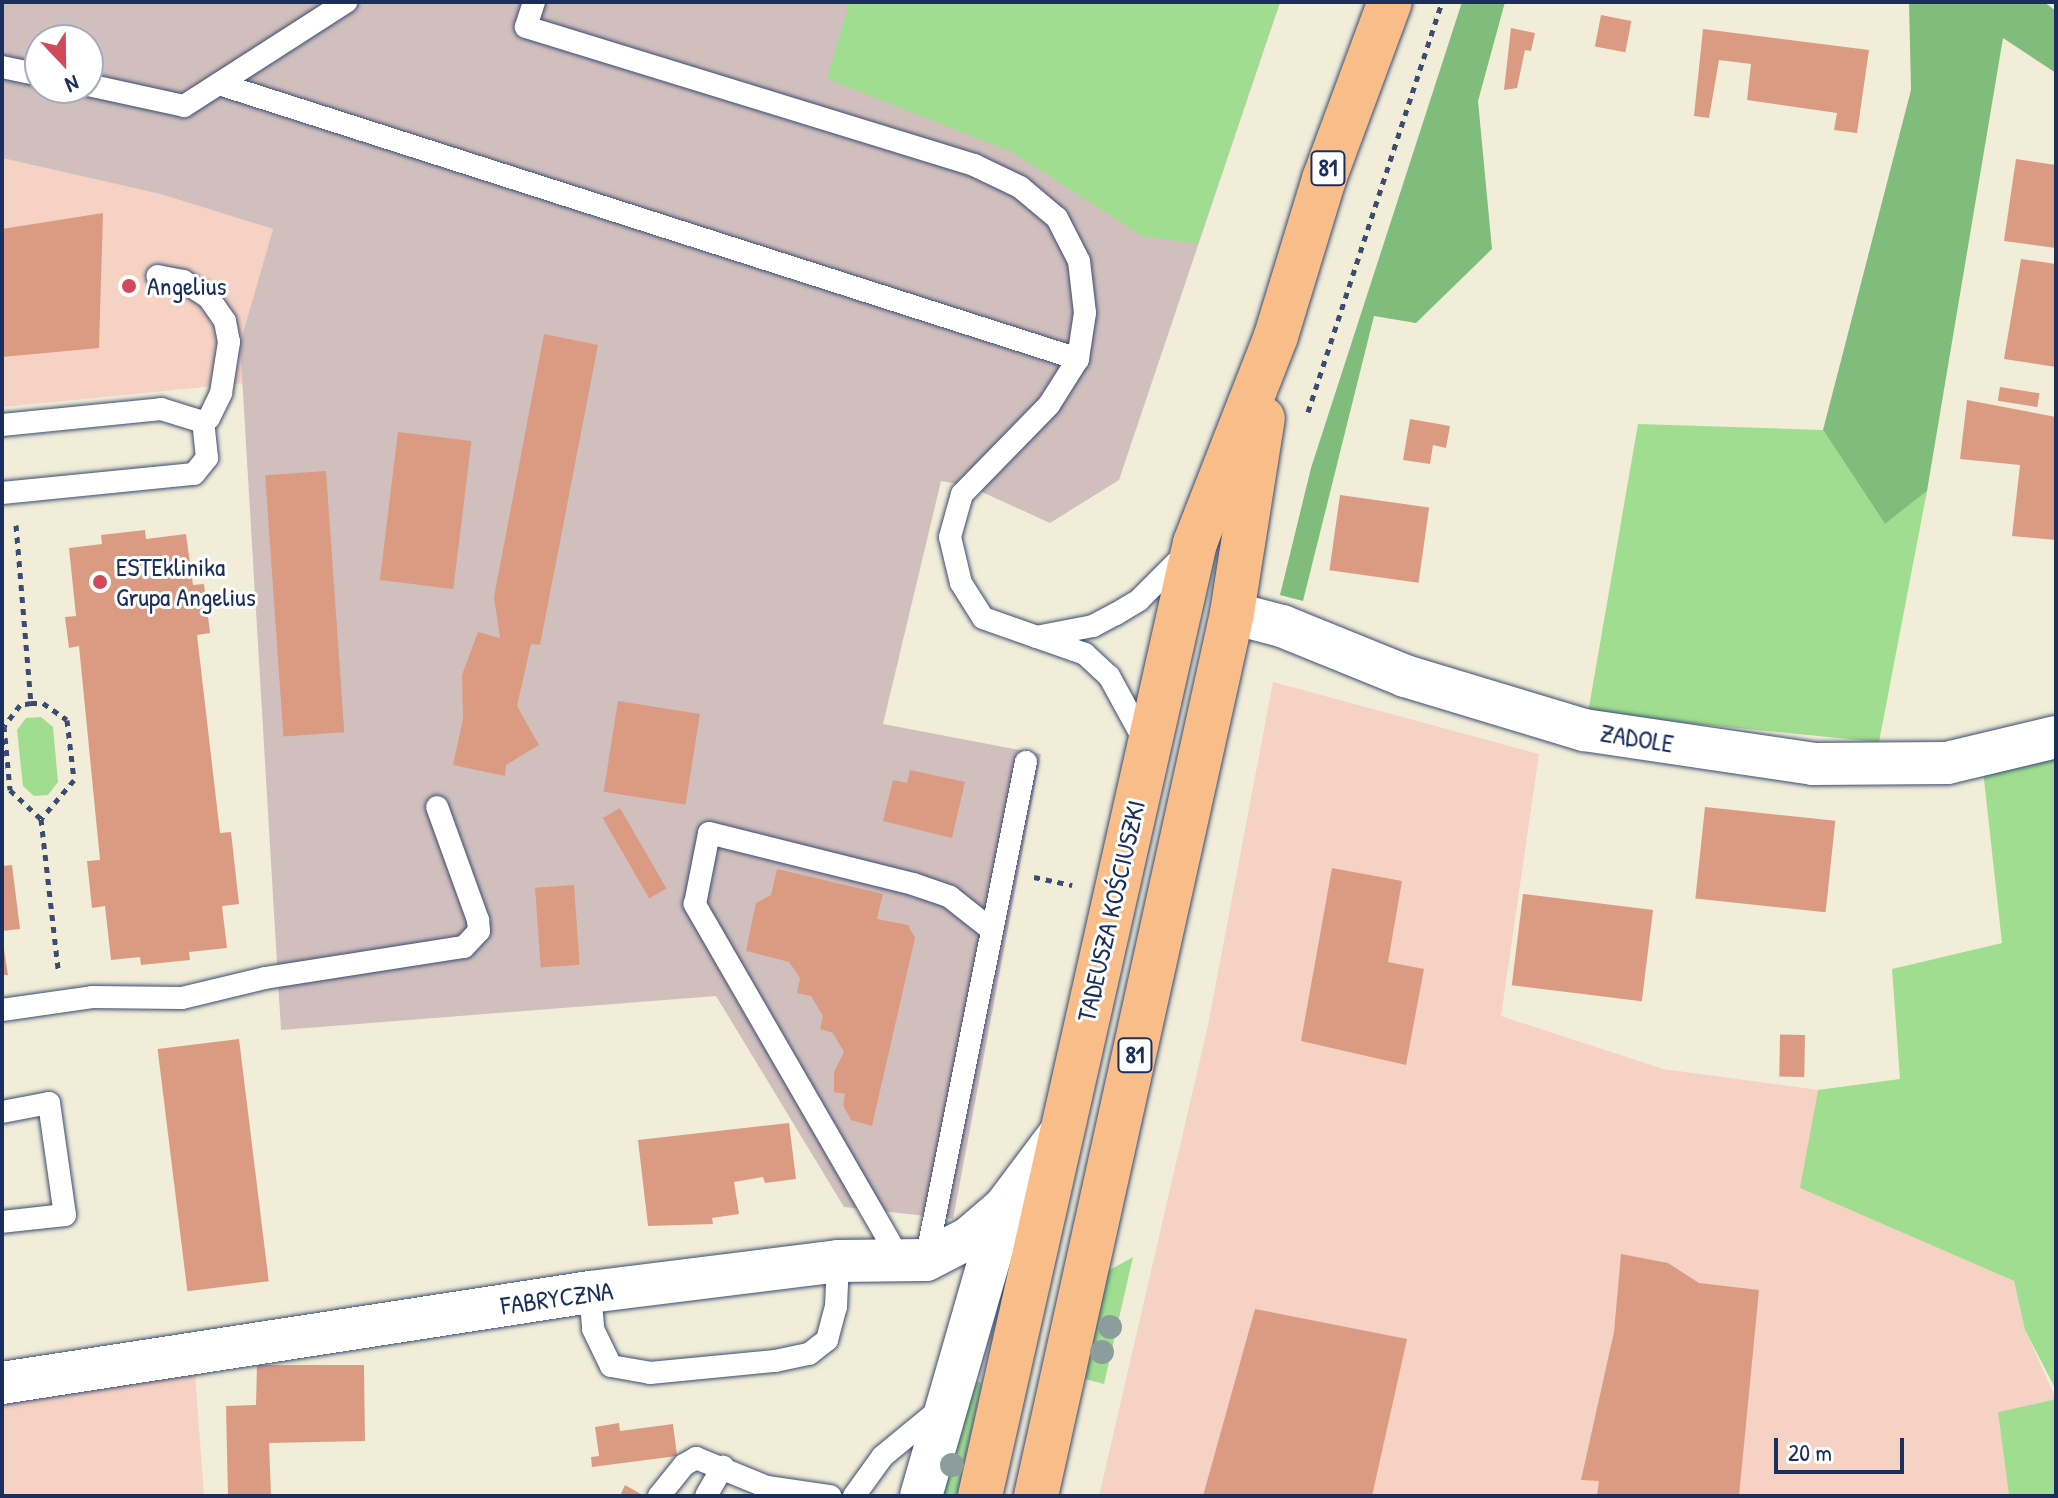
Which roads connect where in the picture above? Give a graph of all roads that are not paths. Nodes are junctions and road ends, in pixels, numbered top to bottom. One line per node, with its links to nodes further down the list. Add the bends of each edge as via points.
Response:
1 (346, 2): 6 (lane)
2 (534, 2): 10 (lane, via 526,27 974,165 1020,187 1057,218 1079,261 1085,313)
3 (1390, 2): 9 (main road, TADEUSZA KOŚCIUSZKI / 81, via 1324,179)
4 (2, 67): 5 (lane)
5 (24, 72)
6 (219, 84): 7 (lane, via 184,106); 10 (lane)
7 (104, 88)
8 (157, 276): 11 (lane, via 183,281 208,297 225,321 229,342 221,393)
9 (1276, 336): 14 (main road, TADEUSZA KOŚCIUSZKI / 81); 15 (main road, TADEUSZA KOŚCIUSZKI / 81)
10 (1078, 359): 16 (lane, via 1049,405 962,494 950,537 961,583 983,618)
11 (203, 422): 12 (lane, via 161,409); 13 (lane, via 207,458 194,474)
12 (2, 425)
13 (8, 493)
14 (1195, 543): 16 (lane, via 1139,600 1093,626); 18 (main road, TADEUSZA KOŚCIUSZKI / 81)
15 (1232, 613): 17 (street, ZADOLE, via 1282,626 1405,676 1584,730 1798,762 1947,763); 40 (main road, TADEUSZA KOŚCIUSZKI / 81)
16 (1029, 638): 18 (lane, via 1085,654 1109,676)
17 (2056, 737)
18 (1148, 749): 24 (main road, TADEUSZA KOŚCIUSZKI / 81)
19 (1026, 762): 21 (lane)
20 (437, 807): 22 (lane, via 478,920 479,931 464,947 265,978 182,998 62,1000)
21 (992, 930): 27 (lane); 27 (lane, via 950,897 913,884 709,833 695,904)
22 (2, 1010)
23 (2, 1112): 26 (lane, via 49,1103 65,1215)
24 (1061, 1132): 25 (street, FABRYCZNA); 39 (main road, TADEUSZA KOŚCIUSZKI / 81)
25 (1004, 1208): 27 (street, FABRYCZNA, via 969,1238); 30 (street)
26 (2, 1222)
27 (912, 1259): 28 (street, FABRYCZNA); 30 (street)
28 (838, 1261): 29 (street, FABRYCZNA); 29 (lane, via 836,1307 827,1340 809,1354 775,1361 650,1373 611,1366 593,1329)
29 (590, 1292): 31 (street, FABRYCZNA)
30 (969, 1329): 32 (street)
31 (2, 1383)
32 (947, 1403): 37 (lane, via 883,1456); 38 (street)
33 (723, 1466): 34 (lane, via 696,1458); 35 (lane); 36 (lane, via 767,1487)
34 (659, 1496)
35 (706, 1496)
36 (830, 1496)
37 (854, 1496)
38 (921, 1496)
39 (980, 1496)
40 (1036, 1496)

